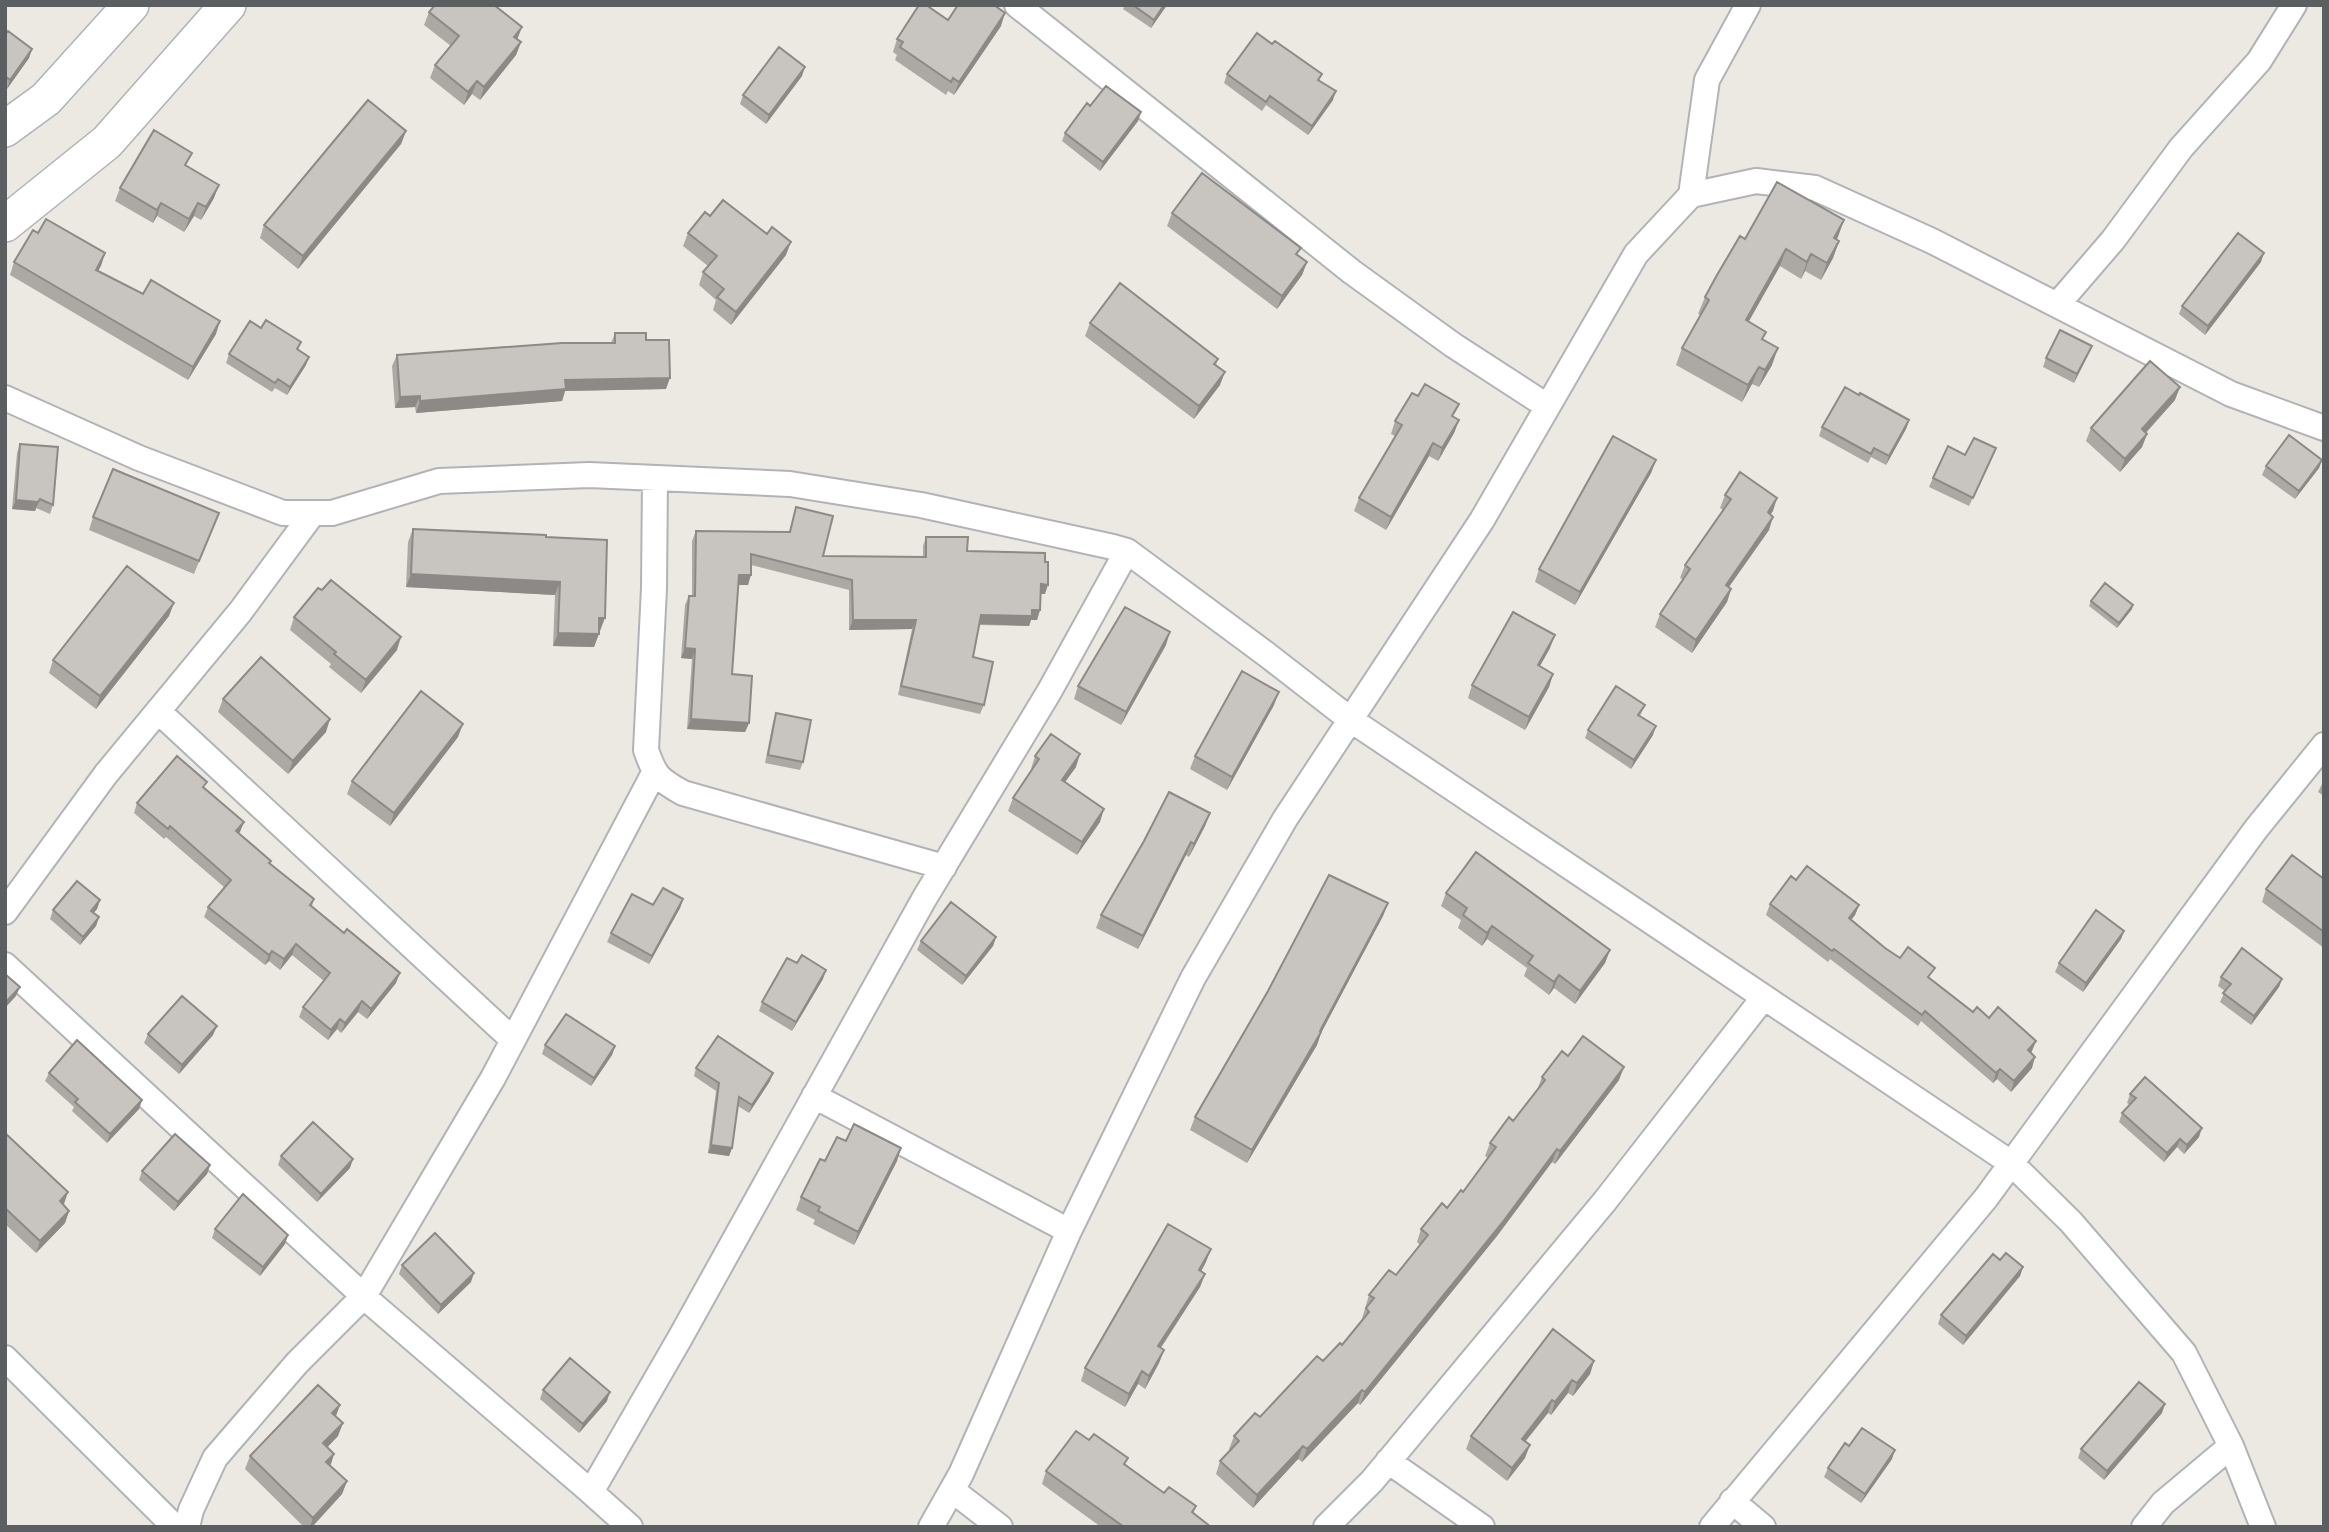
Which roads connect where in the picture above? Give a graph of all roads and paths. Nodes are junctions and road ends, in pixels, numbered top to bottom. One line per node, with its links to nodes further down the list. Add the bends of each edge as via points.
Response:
1 (131, 5): 6 (main road, via 46,99)
2 (228, 5): 8 (main road, via 107,142)
3 (1017, 5): 11 (street, via 1352,272)
4 (1748, 5): 7 (street, via 1707,80)
5 (2294, 5): 9 (street, via 2259,61 2181,148 2113,240)
6 (5, 129)
7 (1691, 195): 9 (street, via 1756,181 1815,188); 11 (street, via 1636,254)
8 (5, 224)
9 (2057, 305): 12 (street, via 2231,394)
10 (5, 398): 14 (street, via 139,458 283,513)
11 (1547, 406): 17 (street, via 1482,520)
12 (2324, 428)
13 (655, 478): 14 (street, via 589,475 439,481 332,513); 15 (street, via 790,484 921,505); 19 (street, via 646,750)
14 (313, 513): 16 (street, via 240,612)
15 (1127, 551): 17 (street); 20 (street)
16 (158, 711): 21 (street); 24 (street)
17 (1351, 720): 23 (street); 27 (street, via 1285,819 1193,978)
18 (2324, 745): 26 (street, via 2256,829)
19 (654, 773): 20 (street, via 683,793); 24 (street)
20 (944, 867): 25 (street)
21 (5, 912)
22 (5, 965): 28 (street)
23 (1764, 997): 26 (street); 31 (street, via 1605,1201)
24 (513, 1040): 28 (street)
25 (814, 1096): 27 (street); 33 (street)
26 (2011, 1163): 30 (street, via 2071,1222 2184,1353); 34 (street)
27 (1069, 1231): 32 (street)
28 (364, 1296): 33 (street); 36 (street, via 297,1363 215,1458)
29 (7, 1362): 35 (street)
30 (2231, 1446): 44 (street, via 2163,1503); 45 (street)
31 (1388, 1461): 40 (street); 41 (street)
32 (952, 1490): 38 (street); 39 (street)
33 (592, 1492): 37 (street)
34 (1732, 1501): 42 (street); 43 (street)
35 (175, 1527)
36 (187, 1527)
37 (630, 1527)
38 (931, 1527)
39 (1000, 1527)
40 (1326, 1527)
41 (1482, 1527)
42 (1712, 1527)
43 (1763, 1527)
44 (2144, 1527)
45 (2263, 1527)

